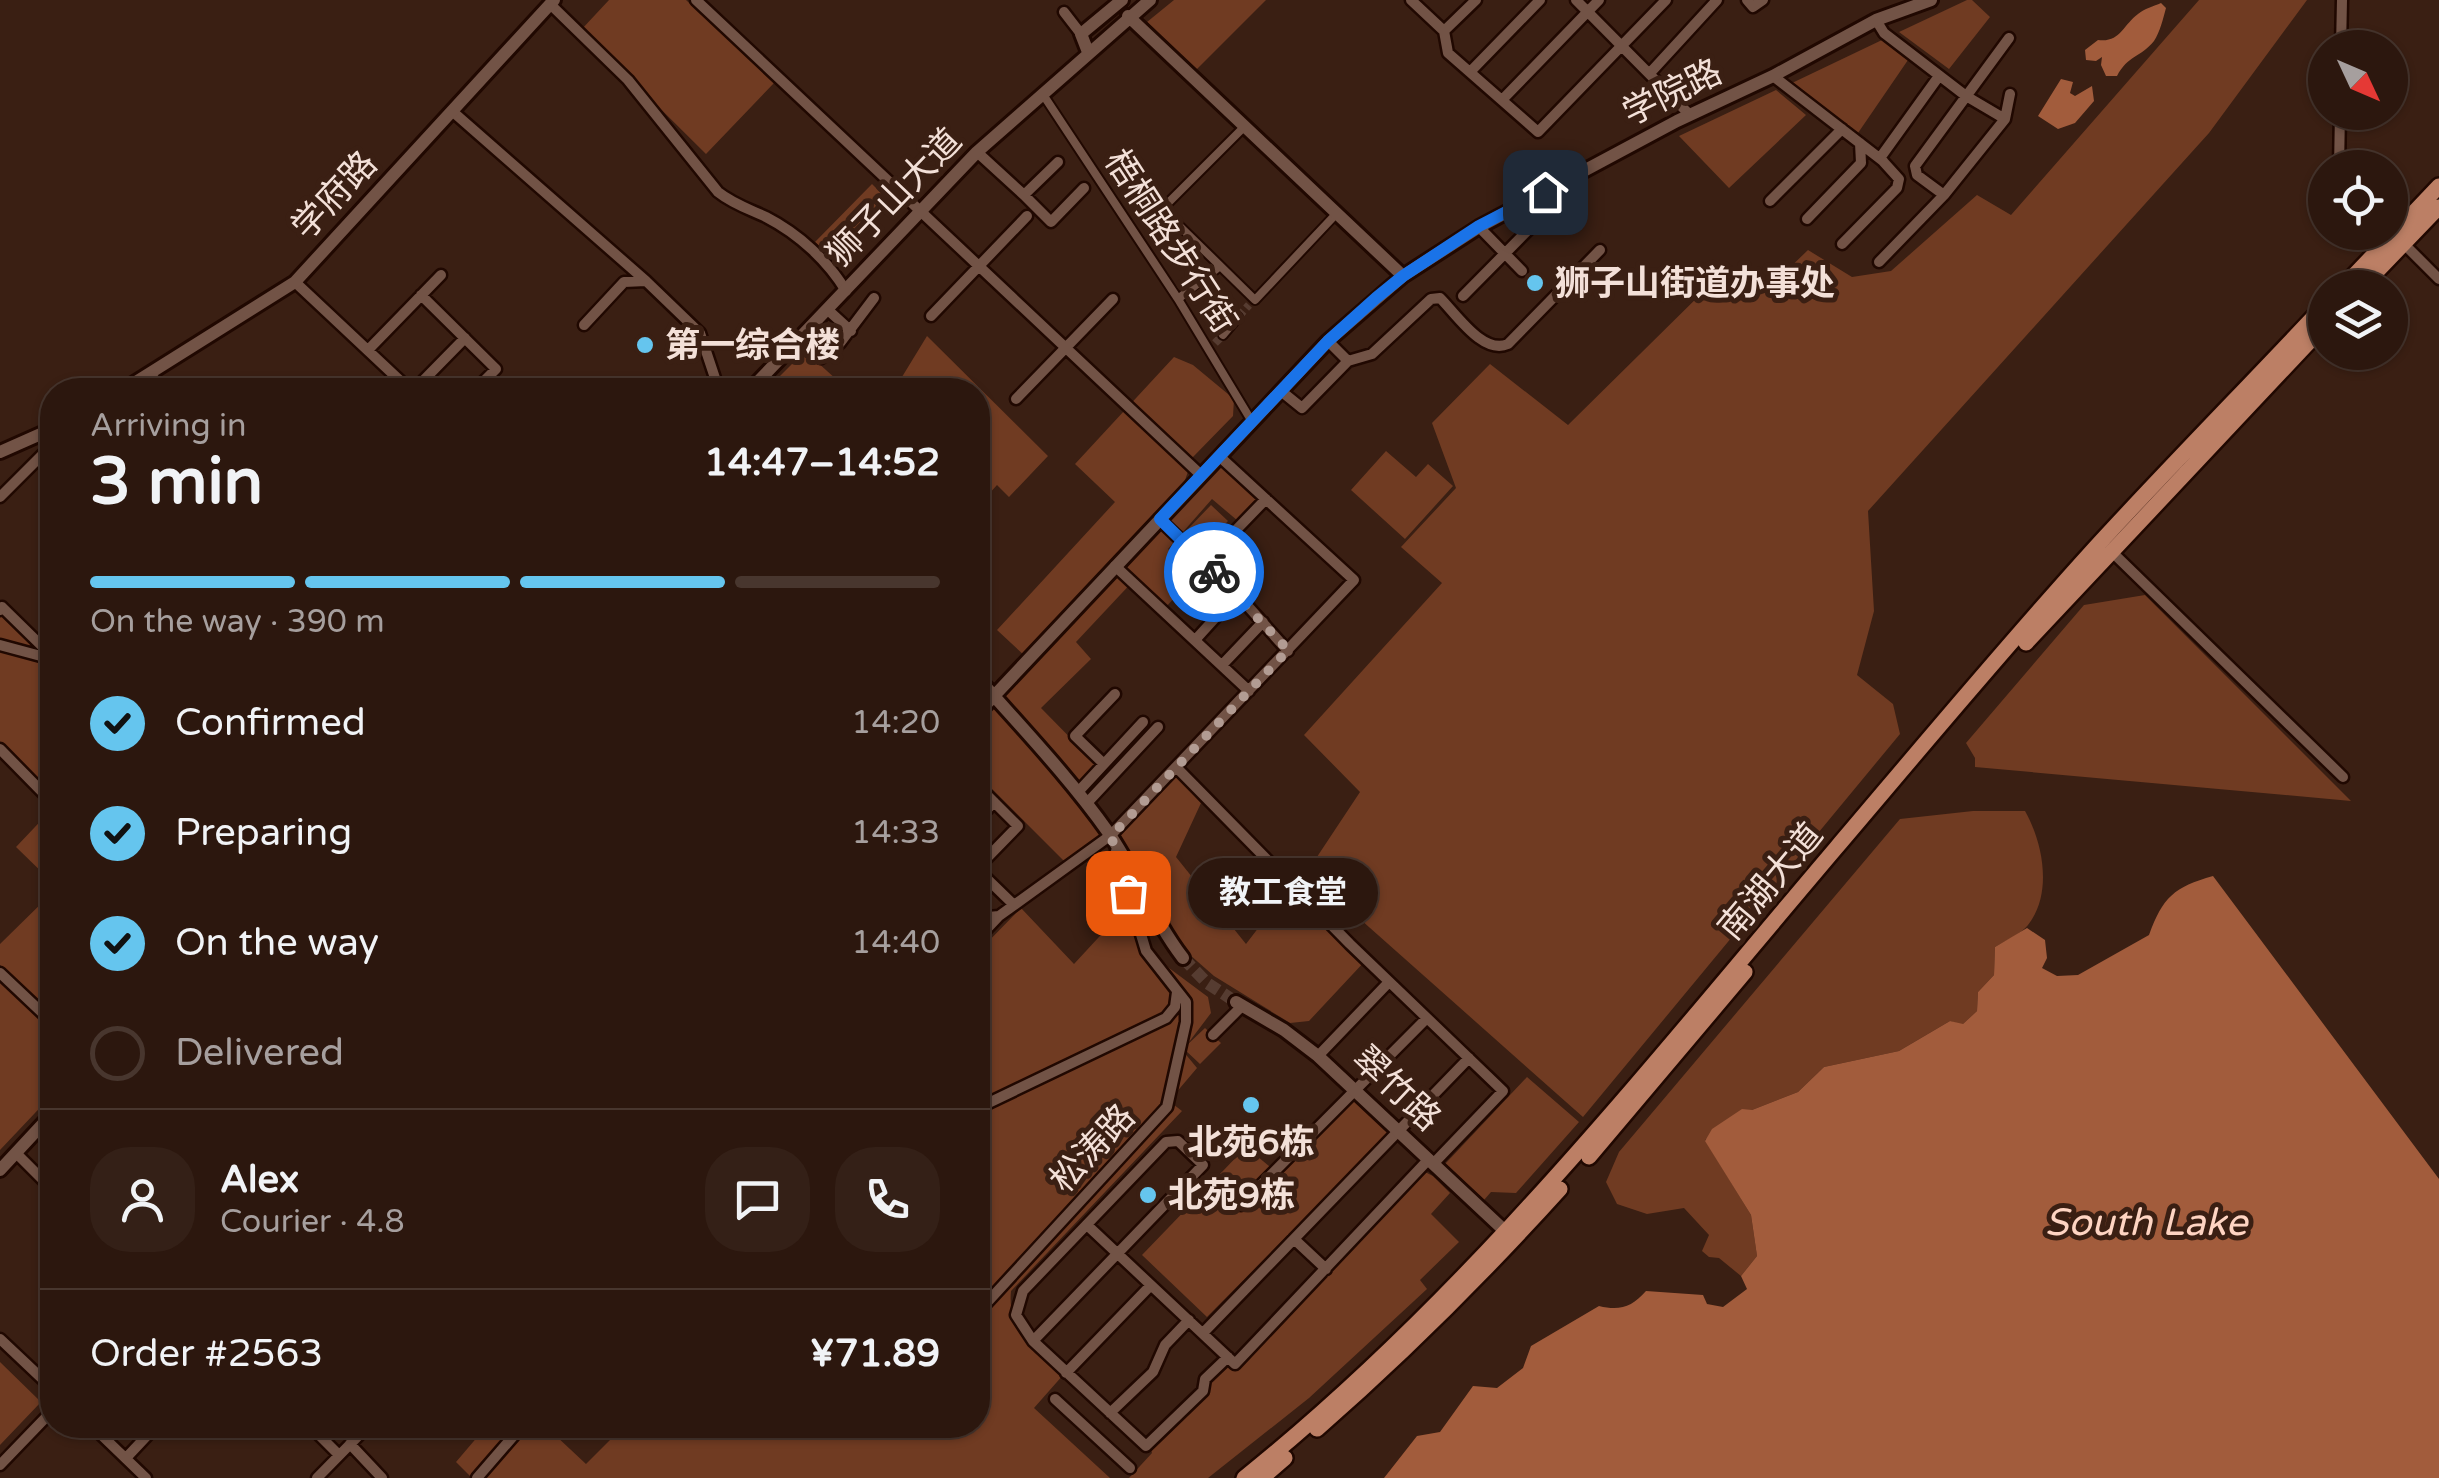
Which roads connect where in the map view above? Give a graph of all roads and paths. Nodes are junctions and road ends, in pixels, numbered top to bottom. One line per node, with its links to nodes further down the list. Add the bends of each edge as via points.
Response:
1 (696, 0): 50 (street)
2 (1150, 0): 18 (street, 狮子山大道)
3 (1412, 0): 21 (street)
4 (1476, 0): 21 (street)
5 (1540, 0): 26 (street)
6 (1576, 0): 16 (street)
7 (1599, 0): 16 (street)
8 (1666, 0): 24 (street)
9 (1717, 0): 27 (street)
10 (1746, 0): 11 (street, via 1753,7)
11 (1763, 0)
12 (1931, 0): 19 (street, 学院路)
13 (2342, 0): 20 (street)
14 (552, 2): 34 (street, 学府路); 73 (street, via 628,80 718,192 807,244)
15 (1116, 2): 18 (street); 22 (street)
16 (1588, 11): 24 (street); 33 (street)
17 (1064, 12): 22 (street)
18 (1128, 16): 25 (street, 狮子山大道); 37 (street)
19 (1876, 20): 28 (street, 学院路); 29 (street)
20 (2341, 30)
21 (1444, 31): 26 (street, via 1448,53)
22 (1082, 34): 25 (street)
23 (2009, 38): 32 (street)
24 (1623, 46): 27 (street); 33 (street, via 1538,132)
25 (1088, 52): 30 (street, 狮子山大道)
26 (1470, 72): 33 (street)
27 (1650, 72): 35 (street)
28 (1773, 76): 35 (street, 学院路); 38 (street)
29 (1939, 76): 32 (street); 41 (street)
30 (1042, 92): 40 (street, 狮子山大道); 78 (street, 梧桐路步行街)
31 (2010, 94): 36 (street)
32 (1966, 96): 36 (street); 47 (street, via 1915,166 1917,176)
33 (1502, 100)
34 (452, 111): 71 (street); 72 (street, 学府路)
35 (1690, 114): 55 (street, 学院路)
36 (2006, 120): 47 (street)
37 (1244, 126): 51 (street); 65 (street, via 1162,210)
38 (1842, 129): 39 (street); 48 (street)
39 (1860, 143): 41 (street); 53 (street, via 1861,163)
40 (977, 152): 46 (street); 50 (street, 狮子山大道)
41 (1880, 158): 43 (street); 58 (street, via 1899,179 1898,188)
42 (1058, 162): 46 (street)
43 (1892, 168)
44 (2439, 186): 54 (main road)
45 (1084, 188): 46 (street, via 1050,222)
46 (1024, 195)
47 (1944, 195): 63 (street)
48 (1770, 201)
49 (2439, 207): 56 (main road)
50 (921, 214): 64 (street); 73 (street, 狮子山大道)
51 (1337, 214): 65 (street, via 1252,302); 69 (street)
52 (1026, 216): 64 (street)
53 (1807, 219)
54 (2408, 221)
55 (1479, 226): 62 (street); 69 (street, 学院路)
56 (2408, 227)
57 (1564, 228): 62 (street, via 1543,215)
58 (1842, 244)
59 (2408, 247): 70 (street)
60 (1600, 250): 92 (street, via 1499,348 1488,346 1440,298 1372,354)
61 (2381, 250): 66 (main road)
62 (1504, 252): 67 (street); 75 (street)
63 (1879, 262)
64 (978, 266): 80 (street); 89 (street)
65 (1220, 266): 78 (street)
66 (2360, 270)
67 (1522, 271)
68 (441, 275): 74 (street)
69 (1403, 276): 87 (street, 学院路)
70 (2439, 279)
71 (646, 281): 83 (street, via 624,282); 99 (street, via 700,332)
72 (295, 282): 90 (street); 93 (street, 学府路)
73 (846, 291): 79 (street, 狮子山大道)
74 (421, 295): 86 (street); 90 (street)
75 (1462, 296)
76 (874, 298): 84 (street)
77 (1113, 300): 89 (street)
78 (1178, 300): 103 (street, 梧桐路步行街)
79 (828, 310): 84 (street); 100 (street, 狮子山大道)
80 (931, 316)
81 (1238, 317): 85 (street)
82 (2308, 323): 167 (main road, 南湖大道, via 2093,550)
83 (584, 324)
84 (851, 330): 91 (street)
85 (1222, 335)
86 (465, 338): 97 (street); 98 (street, via 496,369)
87 (1328, 341): 92 (street); 101 (street, 学院路)
88 (2308, 343): 112 (main road, 南湖大道)
89 (1065, 347): 102 (street); 108 (street)
90 (369, 349): 96 (street)
91 (822, 358)
92 (1348, 361): 101 (street, via 1302,408)
93 (150, 374): 94 (street, 学府路); 95 (street)
94 (144, 378)
95 (154, 378)
96 (397, 378)
97 (420, 378)
98 (487, 378)
99 (715, 378)
100 (762, 378)
101 (1282, 391): 103 (street, 学院路)
102 (1016, 399)
103 (1251, 420): 106 (street, 学院路)
104 (40, 434): 105 (street)
105 (0, 452)
106 (1219, 456): 108 (street, 学院路); 110 (street)
107 (40, 457): 109 (street)
108 (1201, 475): 111 (street, 学院路)
109 (0, 497)
110 (1266, 499): 113 (street); 121 (street, via 1354,580)
111 (1160, 519): 113 (street); 114 (street, 学院路)
112 (2110, 550): 134 (street); 202 (main road, 南湖大道, via 1527,1226 1369,1384)
113 (1204, 562): 115 (street)
114 (1115, 566): 118 (street); 127 (street, 学院路)
115 (1237, 594): 117 (street); 118 (street)
116 (0, 610): 120 (street)
117 (1263, 622): 121 (street); 123 (street)
118 (1196, 639): 123 (street)
119 (0, 645): 122 (street)
120 (40, 645)
121 (1288, 650): 124 (street)
122 (40, 654)
123 (1223, 664): 124 (street)
124 (1249, 691): 133 (street)
125 (990, 692): 127 (street)
126 (1116, 694): 132 (street, via 1074,736)
127 (993, 696): 128 (street, 学院路); 136 (street)
128 (990, 699)
129 (1143, 722): 132 (street)
130 (1158, 727): 136 (street)
131 (0, 749): 135 (street)
132 (1104, 764): 136 (street)
133 (1176, 767): 140 (street); 149 (street)
134 (2343, 778)
135 (40, 790)
136 (1082, 797): 140 (street)
137 (990, 798): 138 (street)
138 (994, 802): 139 (street); 141 (street, via 1018,826)
139 (990, 806)
140 (1111, 836): 143 (street); 147 (street); 150 (street, via 1146,951)
141 (990, 855)
142 (990, 877): 143 (street)
143 (1014, 905): 144 (street)
144 (999, 916): 145 (street); 146 (street)
145 (990, 917)
146 (990, 925)
147 (1182, 958)
148 (0, 973): 152 (street)
149 (1389, 982): 153 (street); 155 (street)
150 (1177, 991): 158 (street, via 1166,1018); 172 (street, 松涛路, via 1186,1002 1186,1022 1166,1107)
151 (1239, 1004): 154 (street); 155 (street, 翠竹路)
152 (40, 1011)
153 (1428, 1018): 156 (street); 157 (street)
154 (1213, 1036)
155 (1318, 1056): 157 (street, 翠竹路)
156 (1468, 1058): 160 (street); 162 (street, via 1503,1091)
157 (1356, 1091): 160 (street, 翠竹路); 165 (street)
158 (990, 1102)
159 (40, 1127): 161 (street)
160 (1399, 1131): 162 (street, 翠竹路); 168 (street)
161 (16, 1153): 163 (street); 164 (street)
162 (1431, 1161): 167 (street, 翠竹路); 170 (street)
163 (0, 1170)
164 (40, 1177)
165 (1242, 1205)
166 (1087, 1224): 169 (street); 169 (street, via 1166,1142 1178,1141 1203,1165); 176 (street, via 1023,1291 1016,1315)
167 (1506, 1232): 201 (main road, 南湖大道, via 1364,1373)
168 (1294, 1239): 170 (street); 174 (street)
169 (1118, 1254): 171 (street); 176 (street)
170 (1326, 1269): 177 (street, via 1235,1364)
171 (1151, 1285): 173 (street); 178 (street)
172 (990, 1299)
173 (1189, 1320): 174 (street); 182 (street, via 1164,1345 1153,1372)
174 (1203, 1334): 177 (street)
175 (0, 1339): 179 (street)
176 (1033, 1342): 178 (street)
177 (1228, 1357): 185 (street, via 1146,1446)
178 (1066, 1373): 181 (street)
179 (40, 1377)
180 (1055, 1399): 183 (street)
181 (1096, 1400): 182 (street); 183 (street)
182 (1110, 1413): 185 (street)
183 (1078, 1419): 192 (street)
184 (40, 1423): 195 (street)
185 (1124, 1426): 192 (street)
186 (105, 1438): 194 (street)
187 (145, 1438): 194 (street)
188 (322, 1438): 193 (street)
189 (356, 1438): 191 (street)
190 (512, 1438): 200 (street)
191 (350, 1444): 193 (street); 199 (street)
192 (1106, 1446): 196 (street)
193 (340, 1455): 198 (street)
194 (126, 1458): 197 (street)
195 (0, 1464)
196 (1130, 1468)
197 (146, 1478)
198 (317, 1478)
199 (382, 1478)
200 (477, 1478)
201 (1244, 1478)
202 (1262, 1478)

